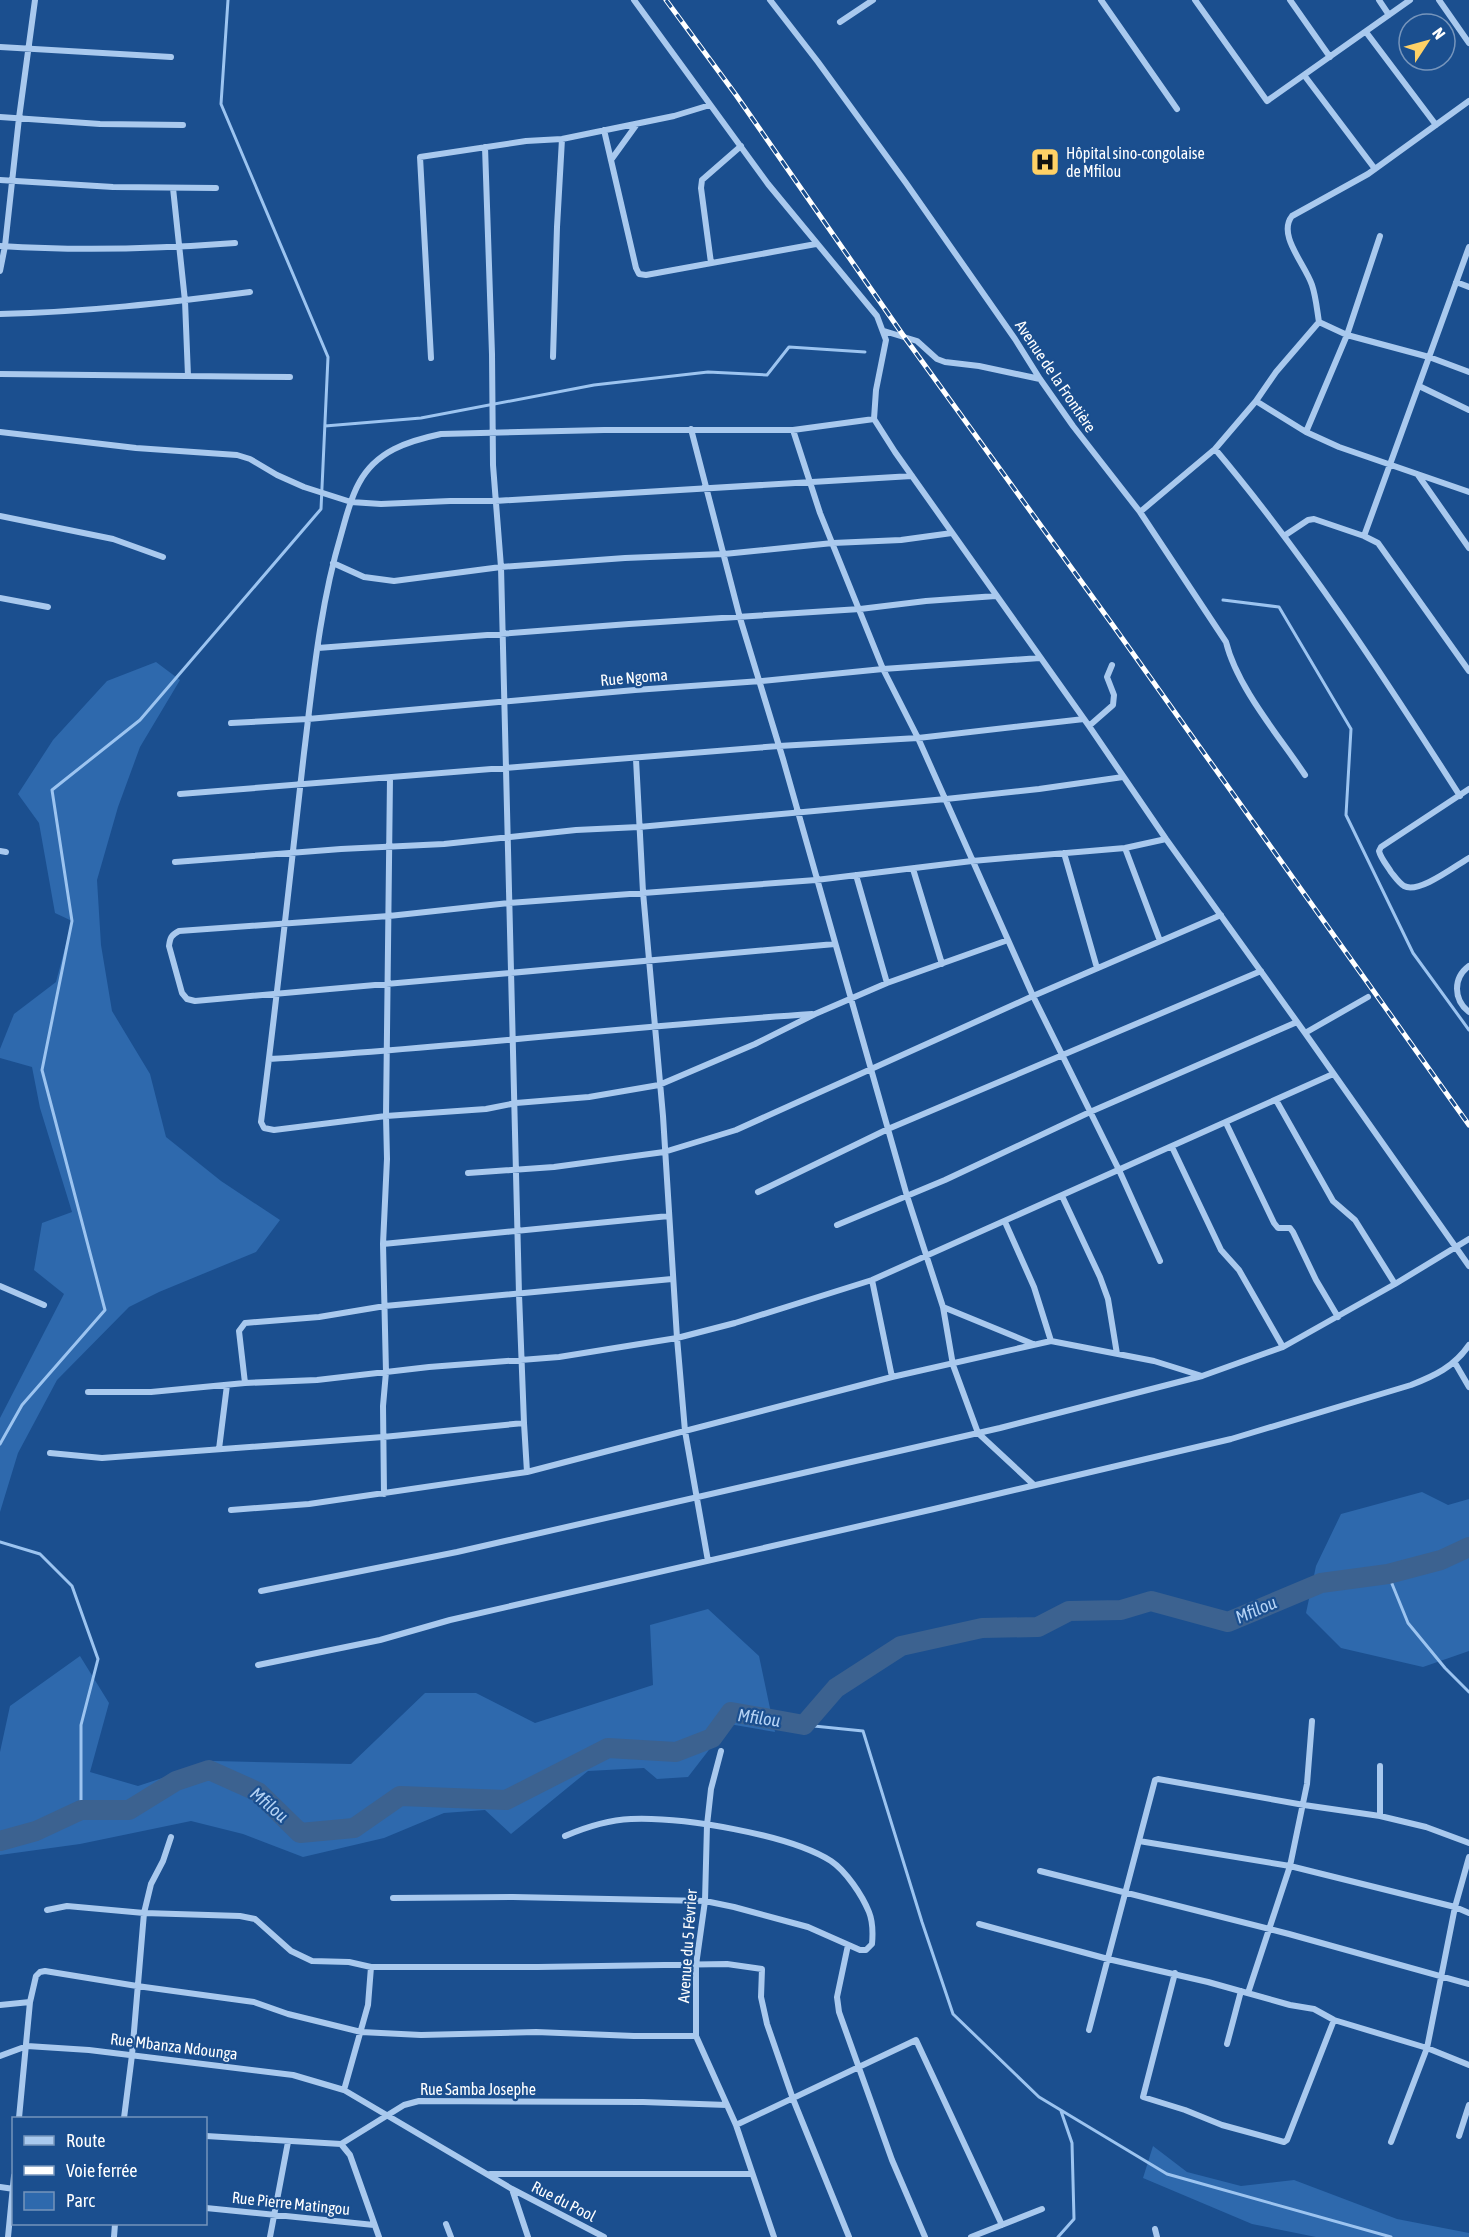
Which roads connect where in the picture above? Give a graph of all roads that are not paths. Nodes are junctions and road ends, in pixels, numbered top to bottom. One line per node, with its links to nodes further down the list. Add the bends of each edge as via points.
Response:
1 (35, 0): 16 (street)
2 (634, 0): 21 (street)
3 (770, 0): 61 (street, Avenue de la Frontière, via 906,183)
4 (873, 0): 12 (street)
5 (1101, 0): 22 (street)
6 (1195, 0): 19 (street, via 1267,101)
7 (1290, 0): 18 (street)
8 (1379, 0): 11 (street)
9 (1410, 0): 11 (street)
10 (1439, 0): 14 (street)
11 (1389, 15): 13 (street)
12 (840, 22)
13 (1366, 32): 18 (street); 27 (street)
14 (1469, 43)
15 (0, 47): 16 (street)
16 (28, 49): 17 (street); 24 (street)
17 (171, 57)
18 (1330, 57): 19 (street)
19 (1304, 75): 33 (street)
20 (1469, 101): 27 (street)
21 (710, 105): 25 (street); 30 (street)
22 (1177, 109)
23 (0, 117): 24 (street)
24 (19, 118): 26 (street); 35 (street)
25 (637, 124): 28 (street); 32 (street)
26 (183, 125)
27 (1436, 125): 33 (street)
28 (604, 130): 29 (street); 32 (street)
29 (562, 139): 31 (street); 54 (street)
30 (741, 146): 40 (street); 44 (street, via 702,180)
31 (485, 147): 56 (street, via 420,157); 69 (street)
32 (611, 160): 44 (street, via 639,274)
33 (1375, 169): 51 (street, via 1287,222 1291,244 1312,285)
34 (0, 180): 35 (street)
35 (12, 181): 36 (street); 41 (street)
36 (173, 188): 37 (street); 43 (street)
37 (216, 188)
38 (1380, 236): 53 (street)
39 (235, 243): 43 (street)
40 (816, 244): 44 (street); 52 (street, via 877,316)
41 (2, 246): 43 (street); 45 (street)
42 (1469, 247): 46 (street)
43 (178, 248): 49 (street)
44 (711, 263)
45 (0, 271)
46 (1456, 282): 47 (street); 55 (street)
47 (1469, 287)
48 (250, 292): 49 (street)
49 (184, 301): 50 (street, via 65,313); 59 (street)
50 (0, 314)
51 (1319, 322): 53 (street); 63 (street)
52 (884, 331): 61 (street, via 916,341 945,362); 65 (street, via 886,348)
53 (1347, 335): 55 (street); 70 (street)
54 (553, 357)
55 (1429, 357): 57 (street); 62 (street)
56 (431, 358)
57 (1469, 372)
58 (0, 374): 59 (street)
59 (188, 376): 60 (street)
60 (290, 377)
61 (1040, 379): 80 (street, Avenue de la Frontière)
62 (1419, 386): 64 (street); 72 (street)
63 (1256, 401): 70 (street); 71 (street)
64 (1469, 410)
65 (874, 419): 67 (street); 74 (street)
66 (691, 429): 67 (street); 69 (street); 76 (street)
67 (793, 430): 75 (street)
68 (0, 432): 79 (street, via 237,455 304,487)
69 (493, 432): 78 (street); 79 (street, via 441,434 392,450 368,469)
70 (1306, 432): 72 (street)
71 (1215, 449): 80 (street); 83 (street)
72 (1389, 466): 73 (street); 84 (street)
73 (1418, 474): 77 (street); 86 (street)
74 (912, 476): 75 (street); 82 (street)
75 (809, 482): 76 (street); 85 (street)
76 (708, 489): 78 (street); 87 (street)
77 (1469, 492)
78 (495, 501): 79 (street); 90 (street)
79 (351, 502): 89 (street)
80 (1140, 512): 112 (street, Avenue de la Frontière, via 1227,642 1231,661 1242,681)
81 (0, 516): 88 (street, via 113,539)
82 (952, 533): 85 (street); 91 (street)
83 (1284, 536): 84 (street, via 1314,519); 118 (street)
84 (1364, 536): 101 (street, via 1380,545)
85 (833, 543): 87 (street); 94 (street)
86 (1469, 548)
87 (724, 554): 90 (street); 95 (street)
88 (162, 557)
89 (333, 563): 90 (street, via 364,577 394,580); 97 (street)
90 (501, 567): 96 (street)
91 (996, 596): 94 (street); 98 (street)
92 (0, 598): 93 (street)
93 (48, 607)
94 (860, 609): 95 (street); 100 (street)
95 (740, 618): 96 (street); 102 (street)
96 (502, 634): 97 (street); 103 (street)
97 (318, 648): 104 (street)
98 (1040, 658): 100 (street, Rue Ngoma); 105 (street)
99 (1112, 664): 107 (street, via 1107,677 1114,695 1113,705)
100 (883, 669): 102 (street, Rue Ngoma); 108 (street)
101 (1469, 671)
102 (761, 681): 103 (street, Rue Ngoma); 109 (street)
103 (504, 702): 104 (street, Rue Ngoma); 111 (street)
104 (308, 719): 106 (street, Rue Ngoma); 115 (street)
105 (1083, 719): 107 (street); 108 (street)
106 (231, 723)
107 (1089, 726): 113 (street)
108 (918, 738): 109 (street); 119 (street)
109 (779, 746): 110 (street); 120 (street)
110 (636, 759): 111 (street); 121 (street)
111 (506, 768): 114 (street); 122 (street)
112 (1305, 775)
113 (1123, 777): 119 (street); 123 (street)
114 (390, 778): 115 (street); 124 (street)
115 (301, 785): 117 (street); 127 (street)
116 (1469, 789): 118 (street)
117 (180, 794)
118 (1460, 796): 128 (street, via 1378,851 1396,879 1411,888)
119 (946, 799): 120 (street); 129 (street)
120 (798, 812): 121 (street); 133 (street)
121 (639, 827): 122 (street); 134 (street)
122 (507, 837): 124 (street); 135 (street)
123 (1166, 839): 125 (street); 136 (street)
124 (390, 846): 127 (street); 137 (street)
125 (1125, 848): 126 (street); 140 (street)
126 (1064, 853): 129 (street); 145 (street)
127 (292, 854): 130 (street); 138 (street)
128 (1469, 858)
129 (972, 861): 131 (street); 139 (street)
130 (175, 862)
131 (913, 869): 132 (street); 143 (street)
132 (856, 875): 133 (street); 149 (street)
133 (816, 880): 134 (street); 141 (street)
134 (643, 892): 135 (street); 142 (street)
135 (509, 903): 137 (street); 147 (street)
136 (1221, 915): 140 (street); 146 (street)
137 (389, 916): 138 (street); 148 (street)
138 (284, 924): 150 (street); 150 (street, via 179,932 173,934 169,946 187,999)
139 (1008, 940): 143 (street); 151 (street)
140 (1160, 941): 145 (street)
141 (835, 944): 142 (street); 153 (street)
142 (649, 960): 147 (street); 157 (street)
143 (942, 964): 149 (street)
144 (1469, 966): 154 (street, via 1461,972 1457,990 1459,1001)
145 (1096, 968): 151 (street)
146 (1261, 971): 156 (street); 161 (street)
147 (511, 973): 148 (street); 159 (street)
148 (388, 982): 150 (street); 160 (street)
149 (887, 983): 153 (street)
150 (277, 994): 162 (street)
151 (1033, 996): 161 (street); 163 (street)
152 (1368, 997): 158 (street)
153 (850, 999): 155 (street); 163 (street)
154 (1469, 1011)
155 (815, 1014): 157 (street); 165 (street)
156 (1297, 1022): 158 (street); 168 (street)
157 (655, 1024): 159 (street); 165 (street)
158 (1305, 1033): 164 (street)
159 (513, 1038): 160 (street); 167 (street)
160 (386, 1050): 162 (street); 169 (street)
161 (1061, 1055): 168 (street); 171 (street)
162 (269, 1059): 169 (street, via 261,1122 264,1128)
163 (871, 1069): 171 (street); 173 (street, via 736,1130)
164 (1333, 1074): 166 (street); 186 (street)
165 (659, 1085): 167 (street, via 589,1098); 173 (street)
166 (1276, 1100): 170 (street); 192 (street, via 1333,1202 1354,1220)
167 (516, 1103): 169 (street); 174 (street)
168 (1090, 1113): 175 (street); 178 (street)
169 (386, 1116): 185 (street)
170 (1226, 1123): 172 (street); 198 (street, via 1274,1224 1293,1232)
171 (888, 1129): 177 (street); 178 (street)
172 (1172, 1147): 175 (street); 203 (street, via 1221,1250 1239,1270)
173 (664, 1152): 174 (street); 180 (street)
174 (516, 1169): 176 (street); 183 (street)
175 (1119, 1170): 179 (street); 188 (street)
176 (468, 1173)
177 (758, 1191)
178 (907, 1196): 182 (street); 187 (street)
179 (1062, 1196): 181 (street); 204 (street, via 1108,1299)
180 (669, 1216): 183 (street); 190 (street)
181 (1005, 1221): 187 (street); 200 (street, via 1035,1287)
182 (837, 1225)
183 (518, 1230): 185 (street); 194 (street)
184 (1469, 1239): 186 (street)
185 (383, 1244): 196 (street)
186 (1456, 1247): 189 (street); 192 (street)
187 (926, 1256): 191 (street); 197 (street)
188 (1160, 1261)
189 (1469, 1266)
190 (672, 1279): 194 (street); 199 (street)
191 (872, 1280): 199 (street); 210 (street)
192 (1395, 1284): 198 (street)
193 (0, 1286): 195 (street)
194 (519, 1294): 196 (street); 205 (street)
195 (44, 1305)
196 (385, 1306): 208 (street); 211 (street, via 245,1323 239,1331)
197 (943, 1307): 201 (street); 207 (street)
198 (1338, 1317): 203 (street)
199 (677, 1338): 205 (street); 216 (street)
200 (1051, 1341): 201 (street); 204 (street)
201 (1034, 1344): 207 (street)
202 (1469, 1345): 206 (street)
203 (1283, 1347): 209 (street)
204 (1117, 1354): 209 (street)
205 (521, 1360): 208 (street); 215 (street)
206 (1455, 1363): 213 (street); 222 (street, via 1411,1385 1306,1418)
207 (953, 1365): 210 (street); 217 (street)
208 (386, 1372): 211 (street); 218 (street)
209 (1202, 1376): 217 (street)
210 (892, 1377): 216 (street)
211 (245, 1383): 212 (street)
212 (227, 1385): 214 (street, via 151,1392); 219 (street)
213 (1469, 1387)
214 (88, 1392)
215 (524, 1423): 218 (street); 221 (street)
216 (685, 1431): 221 (street); 224 (street)
217 (978, 1433): 222 (street); 224 (street)
218 (383, 1437): 219 (street); 223 (street)
219 (219, 1449): 220 (street, via 102,1458)
220 (50, 1453)
221 (527, 1472): 223 (street)
222 (1034, 1485): 226 (street)
223 (384, 1494): 225 (street)
224 (695, 1498): 226 (street); 227 (street)
225 (231, 1510)
226 (708, 1561): 228 (street, via 450,1620 380,1640)
227 (261, 1592)
228 (258, 1665)
229 (1312, 1720): 232 (street)
230 (721, 1751): 234 (street, Avenue du 5 Février)
231 (1380, 1766): 233 (street)
232 (1304, 1806): 233 (street); 237 (street, via 1158,1779); 240 (street)
233 (1380, 1816): 238 (street)
234 (707, 1825): 235 (street, via 630,1819 587,1827); 244 (street, Avenue du 5 Février); 251 (street, via 774,1838 832,1862 870,1913 872,1944 866,1950)
235 (565, 1836)
236 (171, 1837): 247 (street, via 151,1884)
237 (1139, 1841): 240 (street); 242 (street)
238 (1469, 1843)
239 (1469, 1857): 245 (street)
240 (1290, 1866): 245 (street); 250 (street)
241 (1040, 1871): 242 (street)
242 (1124, 1893): 250 (street); 252 (street)
243 (393, 1898): 244 (street)
244 (705, 1902): 251 (street, via 808,1927); 253 (street, Avenue du 5 Février)
245 (1455, 1907): 248 (street); 256 (street)
246 (47, 1910): 247 (street, via 67,1906)
247 (144, 1913): 254 (street, via 255,1919 291,1951 312,1961); 258 (street)
248 (1469, 1913)
249 (979, 1924): 252 (street)
250 (1270, 1929): 256 (street); 260 (street)
251 (848, 1945): 273 (street, via 837,1997)
252 (1108, 1959): 255 (street); 264 (street)
253 (696, 1965): 254 (street); 266 (street, Avenue du 5 Février); 275 (street, via 762,1969 763,2006)
254 (371, 1967): 265 (street)
255 (1174, 1973): 259 (street); 263 (street, via 1143,2097 1258,2136 1287,2140)
256 (1440, 1974): 257 (street); 269 (street)
257 (1469, 1984)
258 (137, 1986): 261 (street, via 45,1971 36,1976); 265 (street, via 254,2002); 271 (street)
259 (1241, 1991): 260 (street); 267 (street)
260 (1248, 1993): 263 (street, via 1314,2009)
261 (30, 2002): 262 (street); 268 (street)
262 (0, 2005)
263 (1334, 2020): 269 (street)
264 (1089, 2030)
265 (362, 2032): 266 (street); 274 (street)
266 (696, 2036): 276 (street, Avenue du 5 Février)
267 (1227, 2044)
268 (27, 2046): 270 (street, Rue Mbanza Ndounga); 271 (street, Rue Mbanza Ndounga); 279 (street)
269 (1426, 2048): 272 (street); 285 (street)
270 (0, 2055)
271 (132, 2055): 274 (street, Rue Mbanza Ndounga, via 293,2075); 280 (street)
272 (1469, 2065)
273 (859, 2067): 275 (street); 296 (street, via 916,2040); 306 (street)
274 (345, 2090): 278 (street, Rue Mbanza Ndounga)
275 (793, 2099): 281 (street); 305 (street)
276 (727, 2105): 278 (street, Rue Samba Josephe, via 419,2101 404,2105); 281 (street, Avenue du 5 Février)
277 (1469, 2105): 283 (street)
278 (390, 2116): 286 (street, Rue Samba Josephe); 287 (street, Rue du Pool)
279 (20, 2117)
280 (124, 2117)
281 (736, 2125): 288 (street, Avenue du 5 Février)
282 (207, 2136): 284 (street)
283 (1460, 2136)
284 (288, 2142): 286 (street); 293 (street)
285 (1392, 2142)
286 (340, 2144): 295 (street, via 350,2155)
287 (489, 2174): 288 (street); 289 (street, Rue du Pool)
288 (752, 2174): 304 (street, Avenue du 5 Février)
289 (512, 2189): 302 (street, Rue du Pool); 303 (street, Rue du Pool)
290 (12, 2199): 298 (street)
291 (207, 2208): 293 (street, Rue Pierre Matingou)
292 (1042, 2209): 296 (street)
293 (275, 2215): 295 (street, Rue Pierre Matingou); 299 (street)
294 (446, 2224): 301 (street)
295 (374, 2225): 300 (street)
296 (1002, 2225): 307 (street)
297 (1155, 2229): 308 (street)
298 (8, 2237)
299 (270, 2237)
300 (379, 2237)
301 (451, 2237)
302 (528, 2237)
303 (604, 2237)
304 (774, 2237)
305 (849, 2237)
306 (925, 2237)
307 (971, 2237)
308 (1157, 2237)

